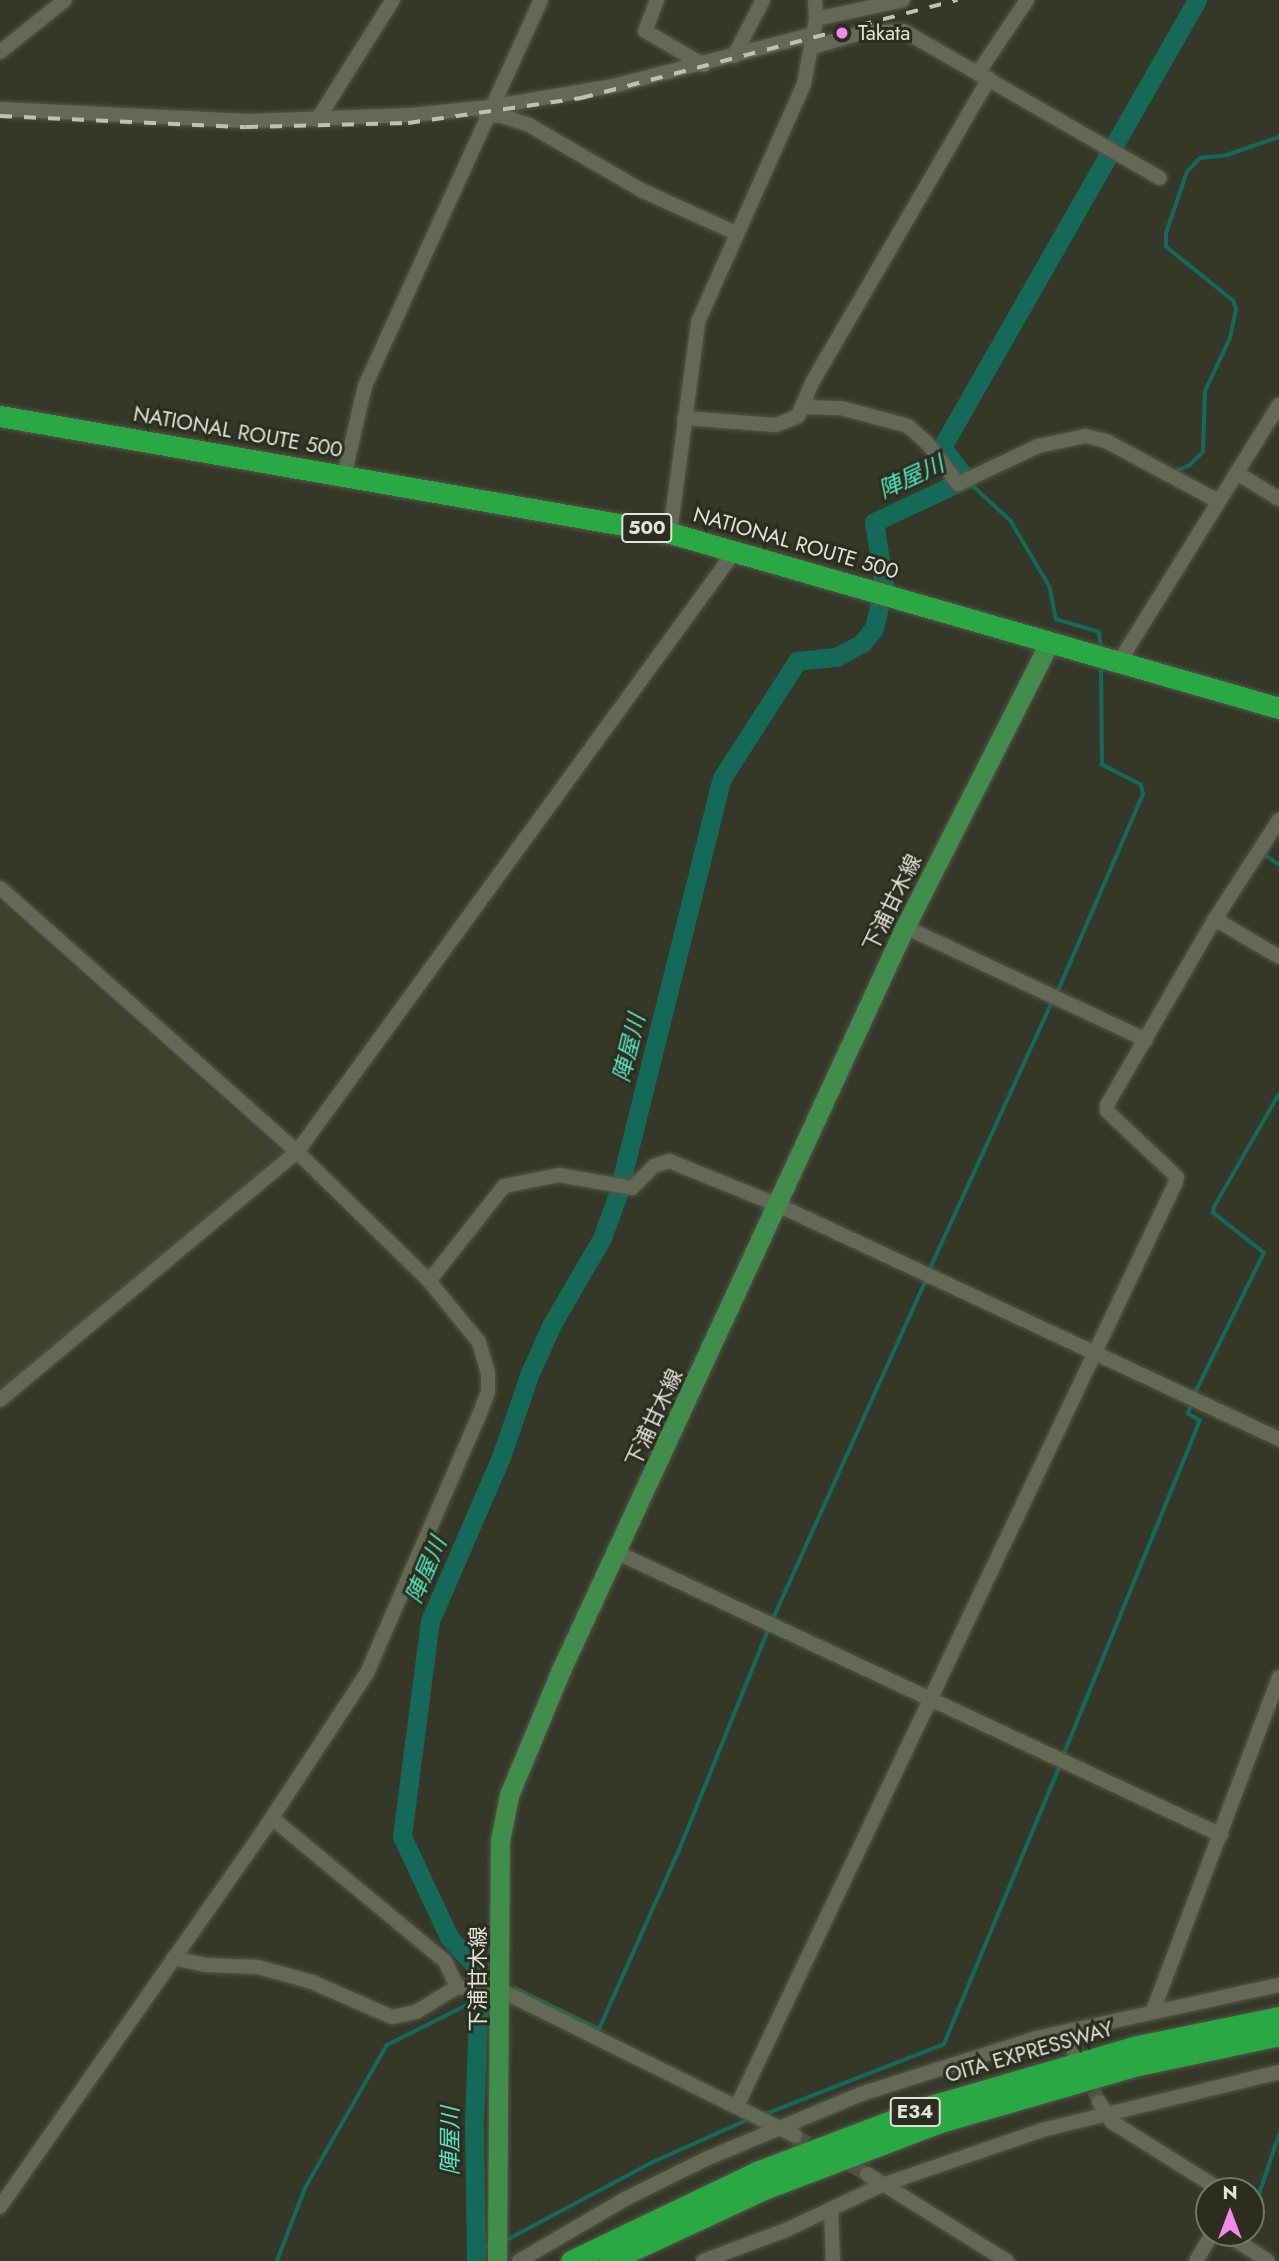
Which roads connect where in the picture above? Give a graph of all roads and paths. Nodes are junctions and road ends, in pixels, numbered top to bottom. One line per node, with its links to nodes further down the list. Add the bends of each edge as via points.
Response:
1 (65, 0): 10 (street)
2 (393, 0): 16 (street)
3 (541, 0): 15 (street)
4 (657, 0): 12 (street, via 645,31)
5 (763, 0): 11 (street)
6 (815, 0): 9 (street)
7 (903, 0): 9 (street)
8 (1027, 0): 13 (street)
9 (814, 34): 11 (street); 13 (street, via 904,31); 18 (street, via 804,84)
10 (0, 52)
11 (734, 56): 12 (street)
12 (704, 65): 15 (street)
13 (984, 76): 17 (street); 20 (street, via 813,382)
14 (0, 109): 16 (street)
15 (488, 112): 16 (street); 18 (street, via 529,125 643,191); 24 (street, via 365,386)
16 (317, 120)
17 (1160, 178)
18 (736, 233): 22 (street, via 698,322)
19 (1279, 405): 23 (street)
20 (806, 407): 22 (street, via 799,416 776,425); 26 (street, via 841,408 908,426 958,484 1038,446 1086,436 1106,441)
21 (0, 416): 24 (highway, NATIONAL ROUTE 500 / 500)
22 (684, 418): 27 (street)
23 (1237, 473): 25 (street); 26 (street)
24 (344, 476): 27 (highway, NATIONAL ROUTE 500 / 500)
25 (1279, 499)
26 (1218, 501): 30 (street)
27 (670, 533): 28 (highway, NATIONAL ROUTE 500 / 500)
28 (735, 551): 29 (highway, NATIONAL ROUTE 500 / 500); 38 (street)
29 (1049, 643): 30 (highway, NATIONAL ROUTE 500 / 500); 35 (main road, 下浦甘木線)
30 (1119, 662): 31 (highway, NATIONAL ROUTE 500 / 500)
31 (1279, 708)
32 (1279, 820): 34 (street)
33 (0, 888): 38 (street)
34 (1215, 919): 36 (street); 37 (street)
35 (905, 927): 37 (street); 39 (main road, 下浦甘木線)
36 (1279, 957)
37 (1146, 1040): 41 (street, via 1107,1111 1177,1177)
38 (297, 1152): 40 (street); 42 (street)
39 (778, 1205): 40 (street, via 669,1161 654,1166 642,1183 632,1188 559,1175 496,1190); 41 (street); 44 (main road, 下浦甘木線)
40 (429, 1281): 47 (street, via 479,1342 486,1361 488,1392 377,1653)
41 (1095, 1353): 43 (street); 46 (street)
42 (0, 1400)
43 (1279, 1439)
44 (616, 1552): 46 (street); 52 (main road, 下浦甘木線, via 509,1795 500,1841)
45 (1279, 1677): 48 (street)
46 (932, 1700): 48 (street); 59 (street)
47 (272, 1818): 49 (street); 51 (street, via 445,1961)
48 (1221, 1835): 53 (street)
49 (173, 1958): 51 (street, via 258,1967 312,1982 392,2017 416,2012); 66 (street)
50 (1279, 1985): 53 (street)
51 (463, 1989): 52 (street)
52 (498, 1991): 59 (street); 69 (main road, 下浦甘木線)
53 (1153, 2011): 55 (street)
54 (1279, 2017): 71 (highway, OITA EXPRESSWAY / E34, via 1133,2048 934,2105 759,2172)
55 (1069, 2031): 57 (street); 61 (street, via 861,2094)
56 (1279, 2035): 72 (highway, OITA EXPRESSWAY / E34, via 1100,2074 940,2122 764,2189)
57 (1074, 2051)
58 (1279, 2072): 60 (street)
59 (737, 2106): 61 (street)
60 (1100, 2107): 64 (street); 65 (street)
61 (779, 2128): 62 (street); 70 (street, via 625,2199)
62 (794, 2136)
63 (867, 2174): 65 (street)
64 (1202, 2177)
65 (881, 2185): 67 (street); 75 (street)
66 (0, 2206)
67 (831, 2210): 73 (street); 74 (street)
68 (1246, 2247): 76 (street)
69 (497, 2261)
70 (519, 2261)
71 (570, 2261)
72 (609, 2261)
73 (703, 2261)
74 (832, 2261)
75 (1007, 2261)
76 (1268, 2261)

